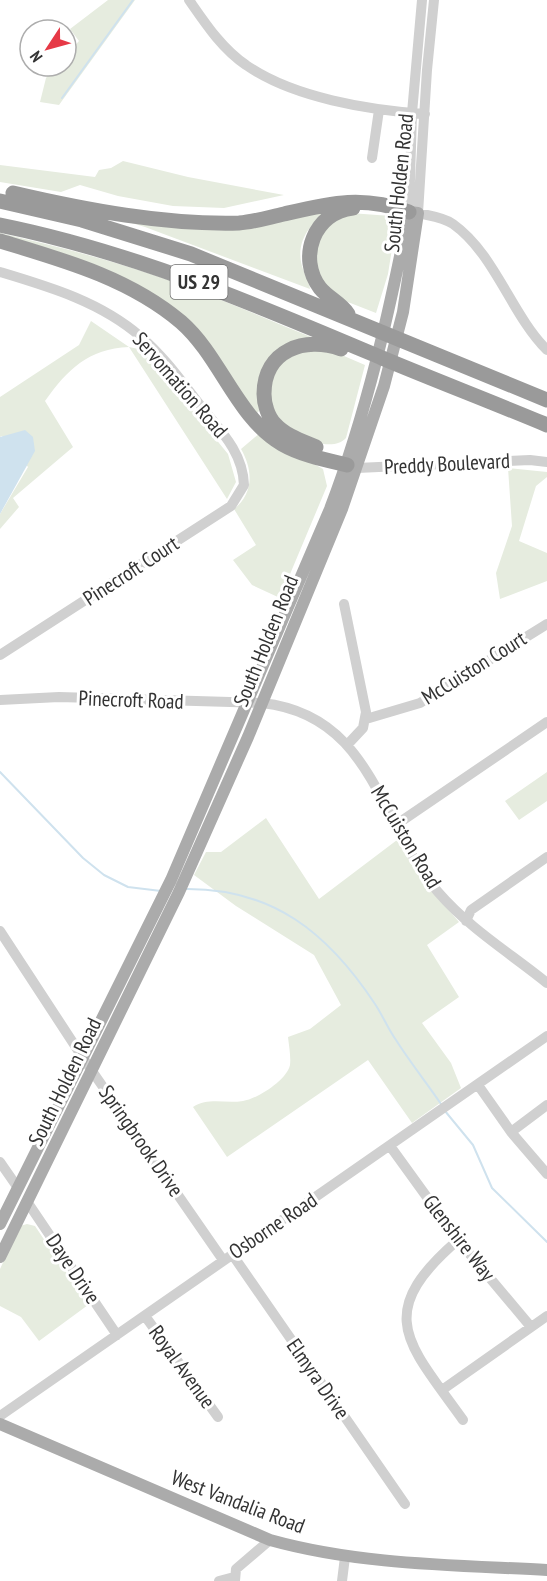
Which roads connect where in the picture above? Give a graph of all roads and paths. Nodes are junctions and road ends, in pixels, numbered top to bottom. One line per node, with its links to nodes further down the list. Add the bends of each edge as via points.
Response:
1 (189, 0): 4 (street, via 209,28 246,65 300,91)
2 (422, 0): 5 (street, South Holden Road)
3 (434, 0): 6 (street, South Holden Road)
4 (379, 110): 5 (street); 7 (street)
5 (412, 113): 6 (street); 10 (street, South Holden Road)
6 (425, 114): 10 (street, South Holden Road)
7 (372, 159)
8 (0, 190): 10 (highway, via 179,223 243,223 356,201 382,202)
9 (0, 201): 14 (highway, US 29, via 169,246)
10 (414, 213): 14 (highway, via 348,208 330,216 317,231 308,261 312,273 320,288 344,307); 15 (street, via 452,224 472,241 525,325); 17 (main road, South Holden Road, via 390,307); 17 (main road, South Holden Road, via 402,312)
11 (0, 225): 16 (highway, US 29, via 152,265)
12 (0, 241): 21 (highway, via 90,269 163,309 197,338 249,413 272,437 302,452)
13 (0, 272): 22 (street, Servomation Road, via 103,310 143,338 230,442)
14 (351, 319): 18 (highway, US 29)
15 (547, 350)
16 (391, 362): 19 (highway, US 29); 21 (highway, via 373,361 314,343 287,350 270,366 264,400 273,423)
17 (378, 384): 21 (main road, South Holden Road)
18 (547, 400)
19 (547, 425)
20 (547, 462): 21 (street, Preddy Boulevard)
21 (352, 467): 27 (main road, South Holden Road); 28 (main road, South Holden Road)
22 (243, 474): 25 (street, Pinecroft Court, via 244,485 231,506)
23 (344, 604): 29 (street)
24 (547, 624): 29 (street, McCuiston Court, via 426,700)
25 (0, 655)
26 (0, 700): 27 (street, Pinecroft Road, via 59,697)
27 (247, 703): 28 (street, Pinecroft Road); 38 (main road, South Holden Road, via 171,880)
28 (262, 703): 31 (street, McCuiston Road, via 312,718); 39 (main road, South Holden Road, via 179,892)
29 (366, 718): 31 (street, via 363,728)
30 (547, 722): 32 (street)
31 (348, 744): 32 (street, McCuiston Road)
32 (395, 823): 34 (street, McCuiston Road, via 429,880)
33 (547, 857): 34 (street, via 471,910)
34 (466, 921): 36 (street, McCuiston Road)
35 (0, 931): 38 (street, Springbrook Drive)
36 (547, 983)
37 (547, 1036): 40 (street, Osborne Road)
38 (83, 1058): 39 (street, Springbrook Drive); 46 (main road, South Holden Road)
39 (91, 1069): 47 (main road, South Holden Road); 51 (street, Springbrook Drive)
40 (478, 1085): 42 (street); 43 (street, Osborne Road)
41 (547, 1105): 42 (street)
42 (511, 1132): 45 (street)
43 (390, 1146): 49 (street, Glenshire Way); 51 (street, Osborne Road)
44 (0, 1162): 46 (street)
45 (547, 1174)
46 (18, 1188): 48 (main road, South Holden Road)
47 (28, 1203): 50 (main road, South Holden Road); 55 (street, Daye Drive)
48 (0, 1224)
49 (458, 1240): 54 (street, Glenshire Way); 56 (street, via 418,1279 407,1309 413,1348)
50 (0, 1257)
51 (228, 1257): 52 (street, Osborne Road); 61 (street, Elmyra Drive)
52 (145, 1316): 55 (street, Osborne Road); 58 (street, Royal Avenue)
53 (547, 1316): 54 (street)
54 (531, 1327): 56 (street)
55 (117, 1335): 57 (street, Osborne Road)
56 (442, 1390): 59 (street)
57 (0, 1416)
58 (218, 1417)
59 (463, 1420)
60 (0, 1424): 62 (main road, West Vandalia Road)
61 (405, 1503)
62 (270, 1540): 63 (main road, West Vandalia Road); 65 (street, via 236,1569)
63 (345, 1557): 64 (main road, West Vandalia Road); 67 (street)
64 (547, 1570)
65 (235, 1579): 66 (street)
66 (219, 1581)
67 (342, 1581)

